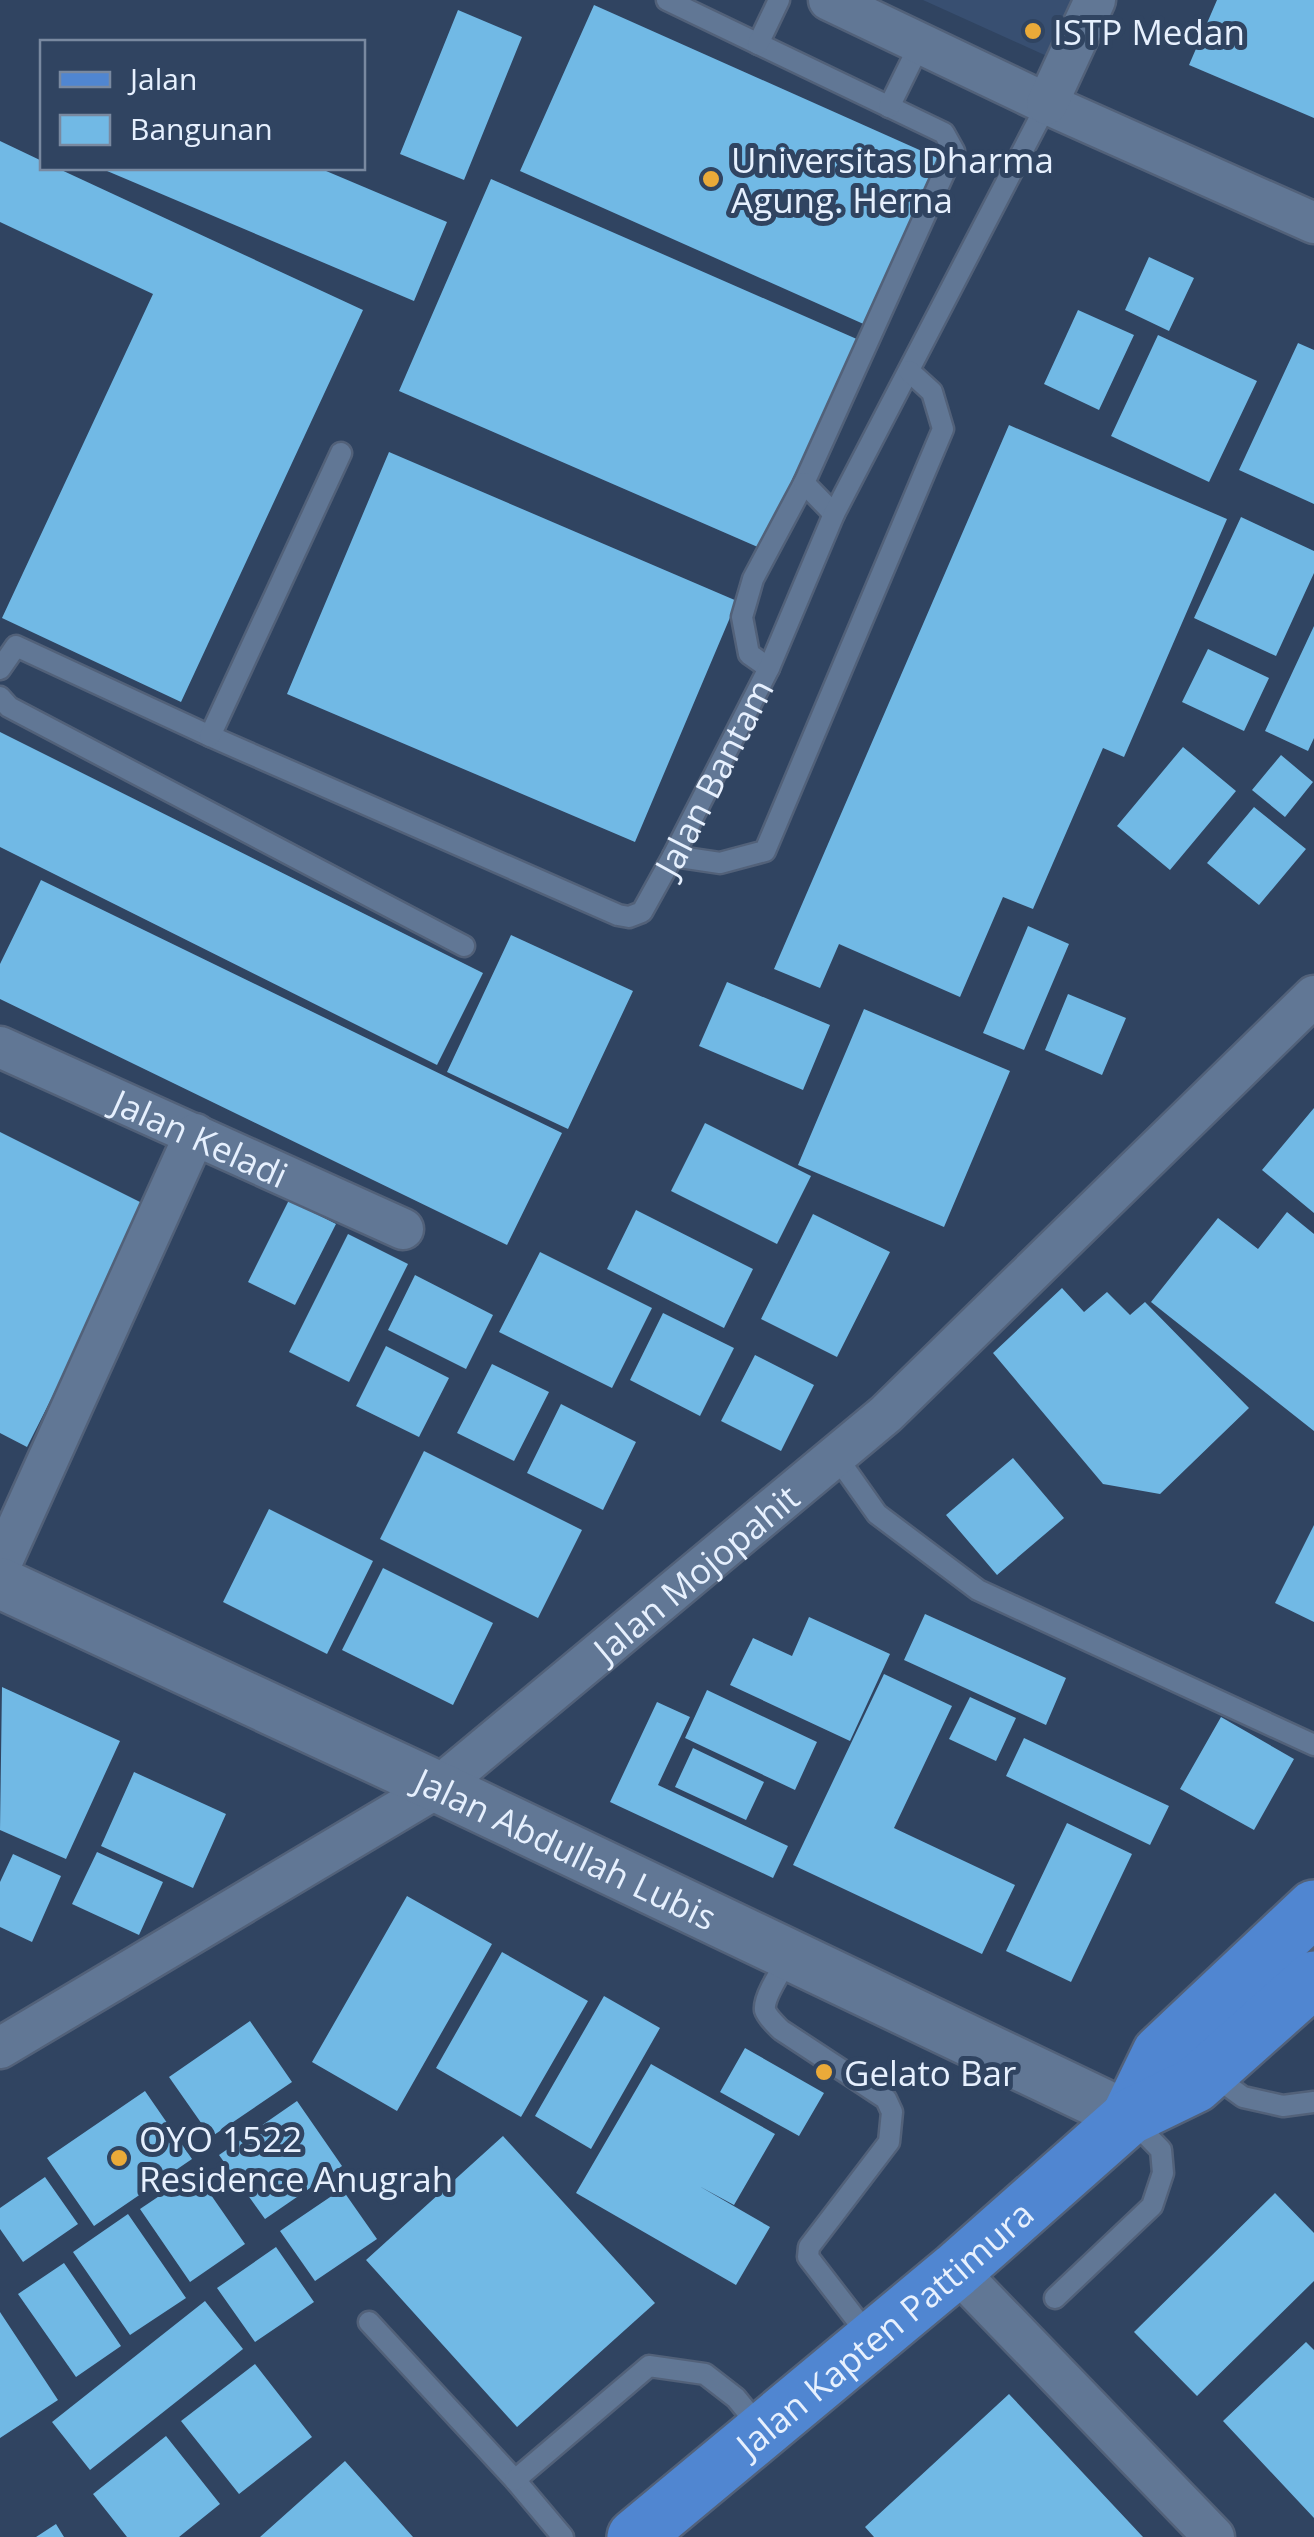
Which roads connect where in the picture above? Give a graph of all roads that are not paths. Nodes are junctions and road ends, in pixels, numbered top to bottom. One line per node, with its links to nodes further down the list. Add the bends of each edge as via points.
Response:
1 (668, 0): 5 (lane)
2 (778, 0): 5 (lane)
3 (829, 0): 6 (street)
4 (1095, 0): 7 (street, Jalan Bantam)
5 (758, 44): 8 (lane)
6 (920, 44): 7 (street); 8 (lane)
7 (1047, 104): 9 (street); 10 (lane, Jalan Bantam)
8 (889, 107): 12 (lane, via 944,133 954,154)
9 (1314, 222)
10 (909, 371): 13 (lane, Jalan Bantam); 19 (lane, via 932,392 943,429 764,851 720,863)
11 (340, 453): 18 (lane)
12 (804, 483): 13 (lane); 15 (lane, via 754,579 742,617 749,654)
13 (834, 514): 15 (lane, Jalan Bantam)
14 (8, 642): 16 (lane, Jalan Bantam); 18 (lane, Jalan Bantam)
15 (769, 668): 19 (lane, Jalan Bantam)
16 (0, 669)
17 (0, 697): 20 (lane)
18 (210, 736): 19 (lane, Jalan Bantam, via 618,915 642,912)
19 (673, 856)
20 (464, 946)
21 (1314, 996): 25 (street, Jalan Mojopahit)
22 (0, 1047): 23 (street, Jalan Keladi)
23 (195, 1134): 24 (street, Jalan Keladi); 26 (street)
24 (403, 1229)
25 (836, 1456): 28 (lane, via 877,1514 978,1590); 29 (street, Jalan Mojopahit)
26 (0, 1566)
27 (0, 1583): 29 (street, Jalan Abdullah Lubis)
28 (1314, 1745)
29 (438, 1787): 31 (street, Jalan Abdullah Lubis); 33 (street, Jalan Mojopahit)
30 (1314, 1908): 36 (main road, Jalan Kapten Pattimura, via 1160,2053)
31 (790, 1956): 36 (street, Jalan Abdullah Lubis); 40 (lane, via 766,1997 772,2021 886,2099 892,2112 889,2142 808,2257)
32 (1314, 1979): 34 (main road, Jalan Kapten Pattimura)
33 (0, 2048)
34 (1210, 2072): 35 (lane, via 1243,2096 1283,2106); 36 (main road, Jalan Kapten Pattimura)
35 (1314, 2102)
36 (1128, 2118): 37 (main road, Jalan Kapten Pattimura); 38 (lane, via 1161,2150 1164,2173 1152,2206)
37 (956, 2270): 40 (main road, Jalan Kapten Pattimura); 45 (street)
38 (1056, 2298)
39 (369, 2322): 42 (lane)
40 (872, 2340): 41 (main road, Jalan Kapten Pattimura)
41 (762, 2432): 42 (lane, via 736,2398 705,2374 649,2366); 44 (main road, Jalan Kapten Pattimura)
42 (515, 2480): 43 (lane)
43 (562, 2537)
44 (635, 2537)
45 (1214, 2537)

